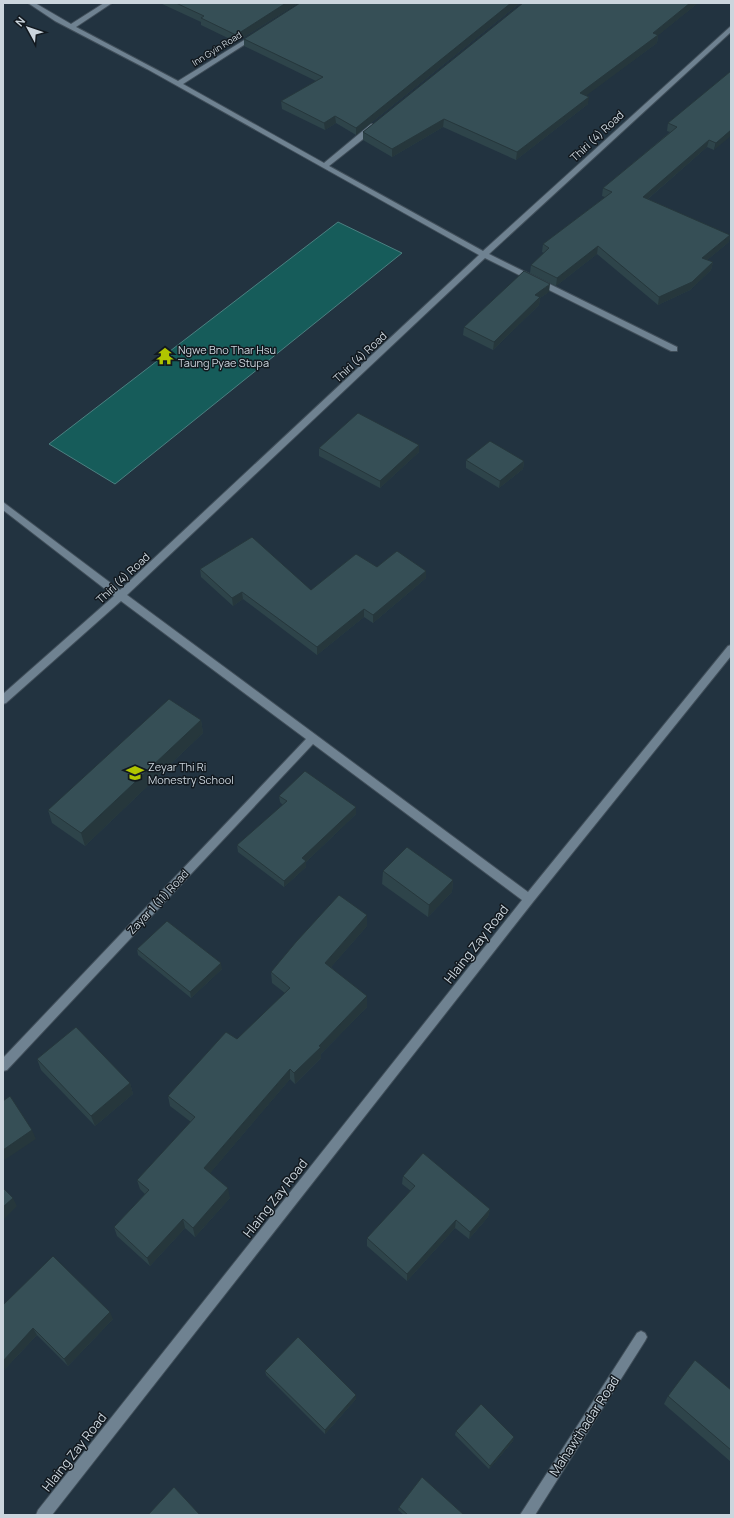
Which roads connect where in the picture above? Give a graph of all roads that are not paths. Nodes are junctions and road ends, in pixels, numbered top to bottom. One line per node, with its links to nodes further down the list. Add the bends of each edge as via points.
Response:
1 (31, 3): 3 (street)
2 (109, 3): 3 (street)
3 (70, 27): 6 (street)
4 (731, 28): 9 (street, Thiri (4) Road)
5 (265, 29): 6 (street, Inn Gyin Road)
6 (178, 84): 8 (street)
7 (379, 121): 8 (street)
8 (324, 166): 9 (street)
9 (484, 255): 10 (street); 12 (street, Thiri (4) Road)
10 (674, 349)
11 (3, 505): 12 (street)
12 (120, 595): 14 (street, Thiri (4) Road); 15 (street)
13 (731, 649): 16 (street, Hlaing Zay Road)
14 (3, 700)
15 (313, 738): 16 (street); 17 (street, Zayar 1 (11) Road)
16 (530, 899): 19 (street, Hlaing Zay Road)
17 (3, 1066)
18 (641, 1337): 20 (street, Mahawthadar Road)
19 (43, 1515)
20 (527, 1515)

